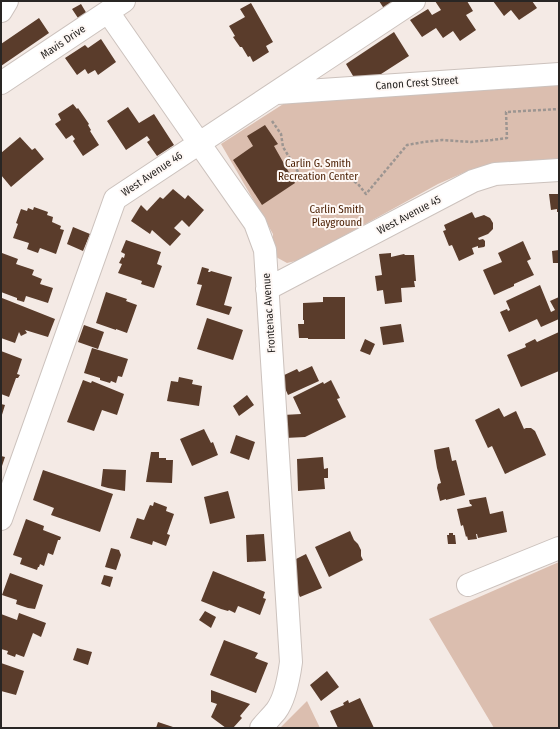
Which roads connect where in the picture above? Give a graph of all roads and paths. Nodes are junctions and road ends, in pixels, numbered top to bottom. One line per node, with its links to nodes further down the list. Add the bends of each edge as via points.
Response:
1 (7, 1): 4 (street)
2 (414, 1): 7 (street, West Avenue 46)
3 (116, 6): 6 (street, Mavis Drive); 9 (street, Frontenac Avenue)
4 (1, 11)
5 (559, 74): 7 (street, Canon Crest Street)
6 (1, 83)
7 (267, 98): 8 (path, via 281,134 282,147 303,180 323,177 349,178 366,194 407,145 442,140 471,142 507,138 506,112); 9 (street, West Avenue 46)
8 (559, 109)
9 (199, 143): 11 (street, Frontenac Avenue, via 255,222 265,250); 12 (street, West Avenue 46, via 115,199)
10 (559, 170): 11 (street, West Avenue 45, via 495,174 474,181)
11 (267, 289): 15 (street, Frontenac Avenue, via 291,662 290,676 277,710)
12 (1, 519)
13 (559, 548): 14 (street)
14 (468, 585)
15 (261, 728)

